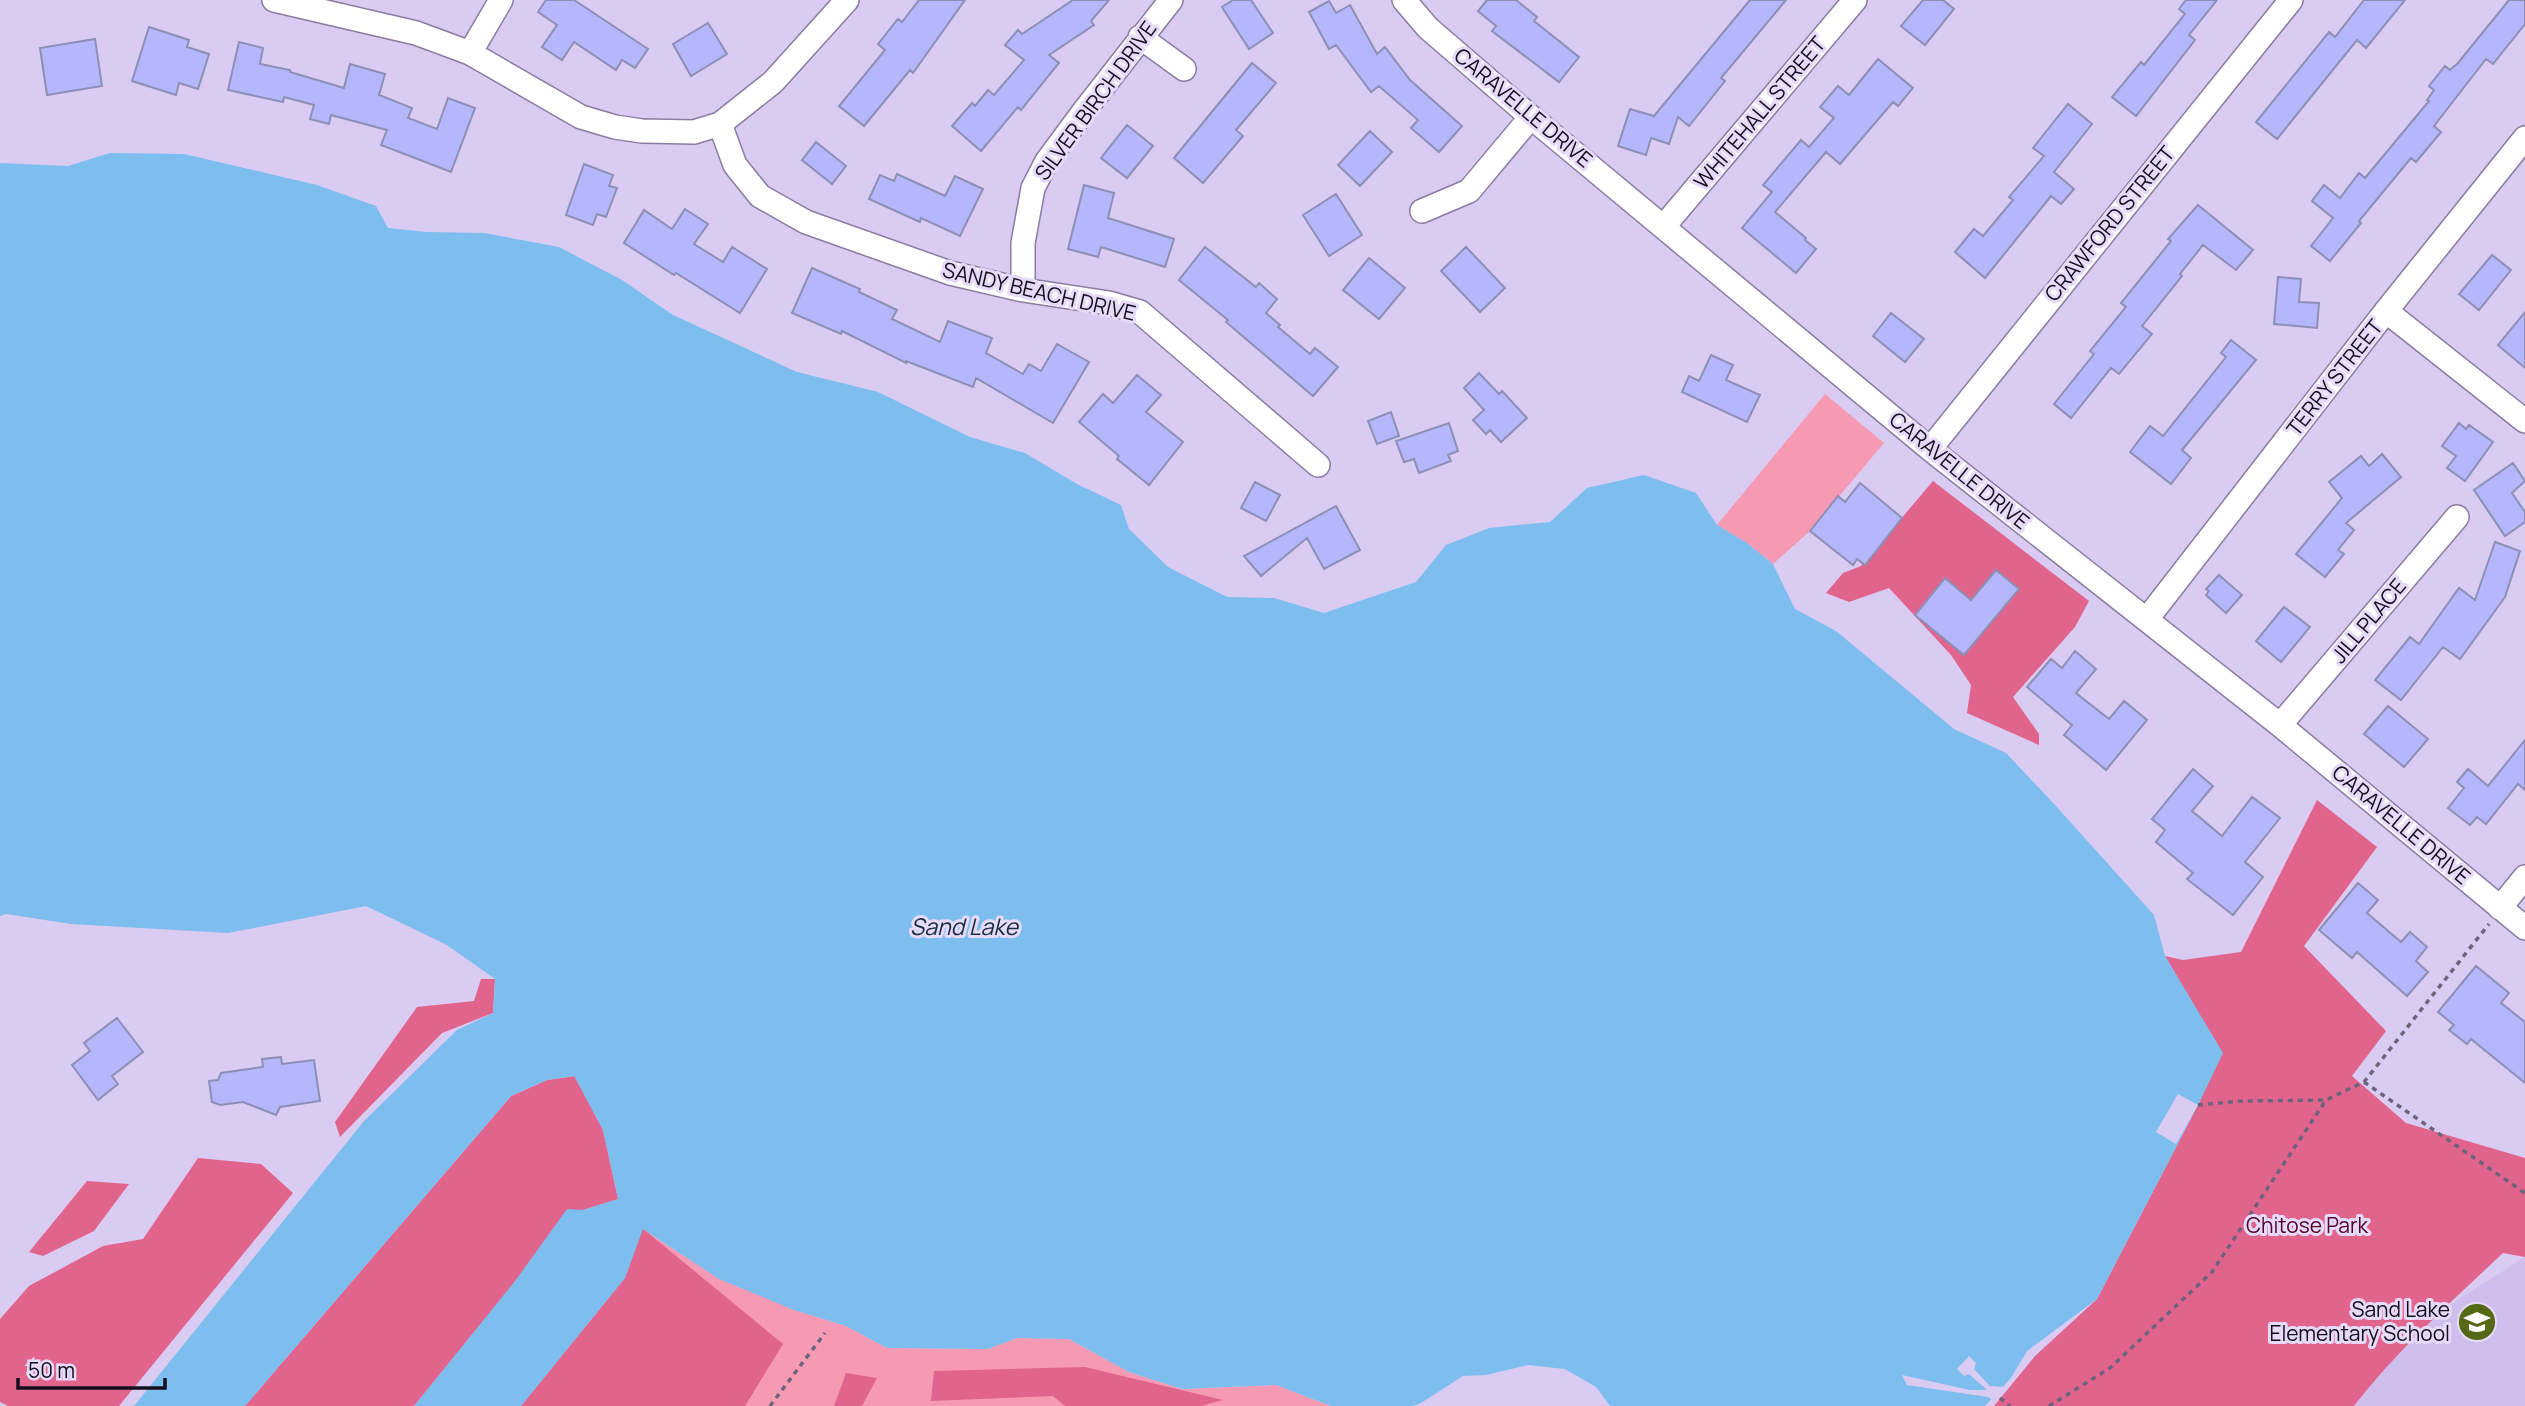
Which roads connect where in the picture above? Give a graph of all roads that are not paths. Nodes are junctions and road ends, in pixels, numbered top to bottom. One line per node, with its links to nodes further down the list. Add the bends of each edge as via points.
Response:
1 (274, 0): 9 (street, via 416,33)
2 (501, 0): 9 (street)
3 (847, 0): 12 (street, via 773,82)
4 (1171, 0): 8 (street, SILVER BIRCH DRIVE)
5 (1404, 0): 11 (street, CARAVELLE DRIVE, via 1428,28)
6 (1855, 0): 15 (street, WHITEHALL STREET)
7 (2291, 0): 19 (street, CRAWFORD STREET)
8 (1140, 37): 10 (street); 16 (street, SILVER BIRCH DRIVE, via 1047,162 1033,188 1023,243)
9 (470, 53): 12 (street, via 581,117 615,127 694,132)
10 (1184, 69)
11 (1531, 117): 14 (street, via 1469,191); 15 (street, CARAVELLE DRIVE)
12 (720, 124): 16 (street, SANDY BEACH DRIVE, via 735,165 760,196 806,222 950,273)
13 (2525, 138): 17 (street, TERRY STREET)
14 (1422, 211)
15 (1664, 226): 19 (street, CARAVELLE DRIVE)
16 (1023, 290): 20 (street, SANDY BEACH DRIVE, via 1140,312)
17 (2386, 312): 18 (street); 22 (street, TERRY STREET)
18 (2525, 421)
19 (1930, 449): 22 (street, CARAVELLE DRIVE)
20 (1318, 465)
21 (2457, 517): 23 (street, JILL PLACE)
22 (2147, 619): 23 (street, CARAVELLE DRIVE)
23 (2280, 725): 25 (street, CARAVELLE DRIVE)
24 (2525, 877): 25 (street)
25 (2500, 908): 26 (street, CARAVELLE DRIVE)
26 (2525, 928)

